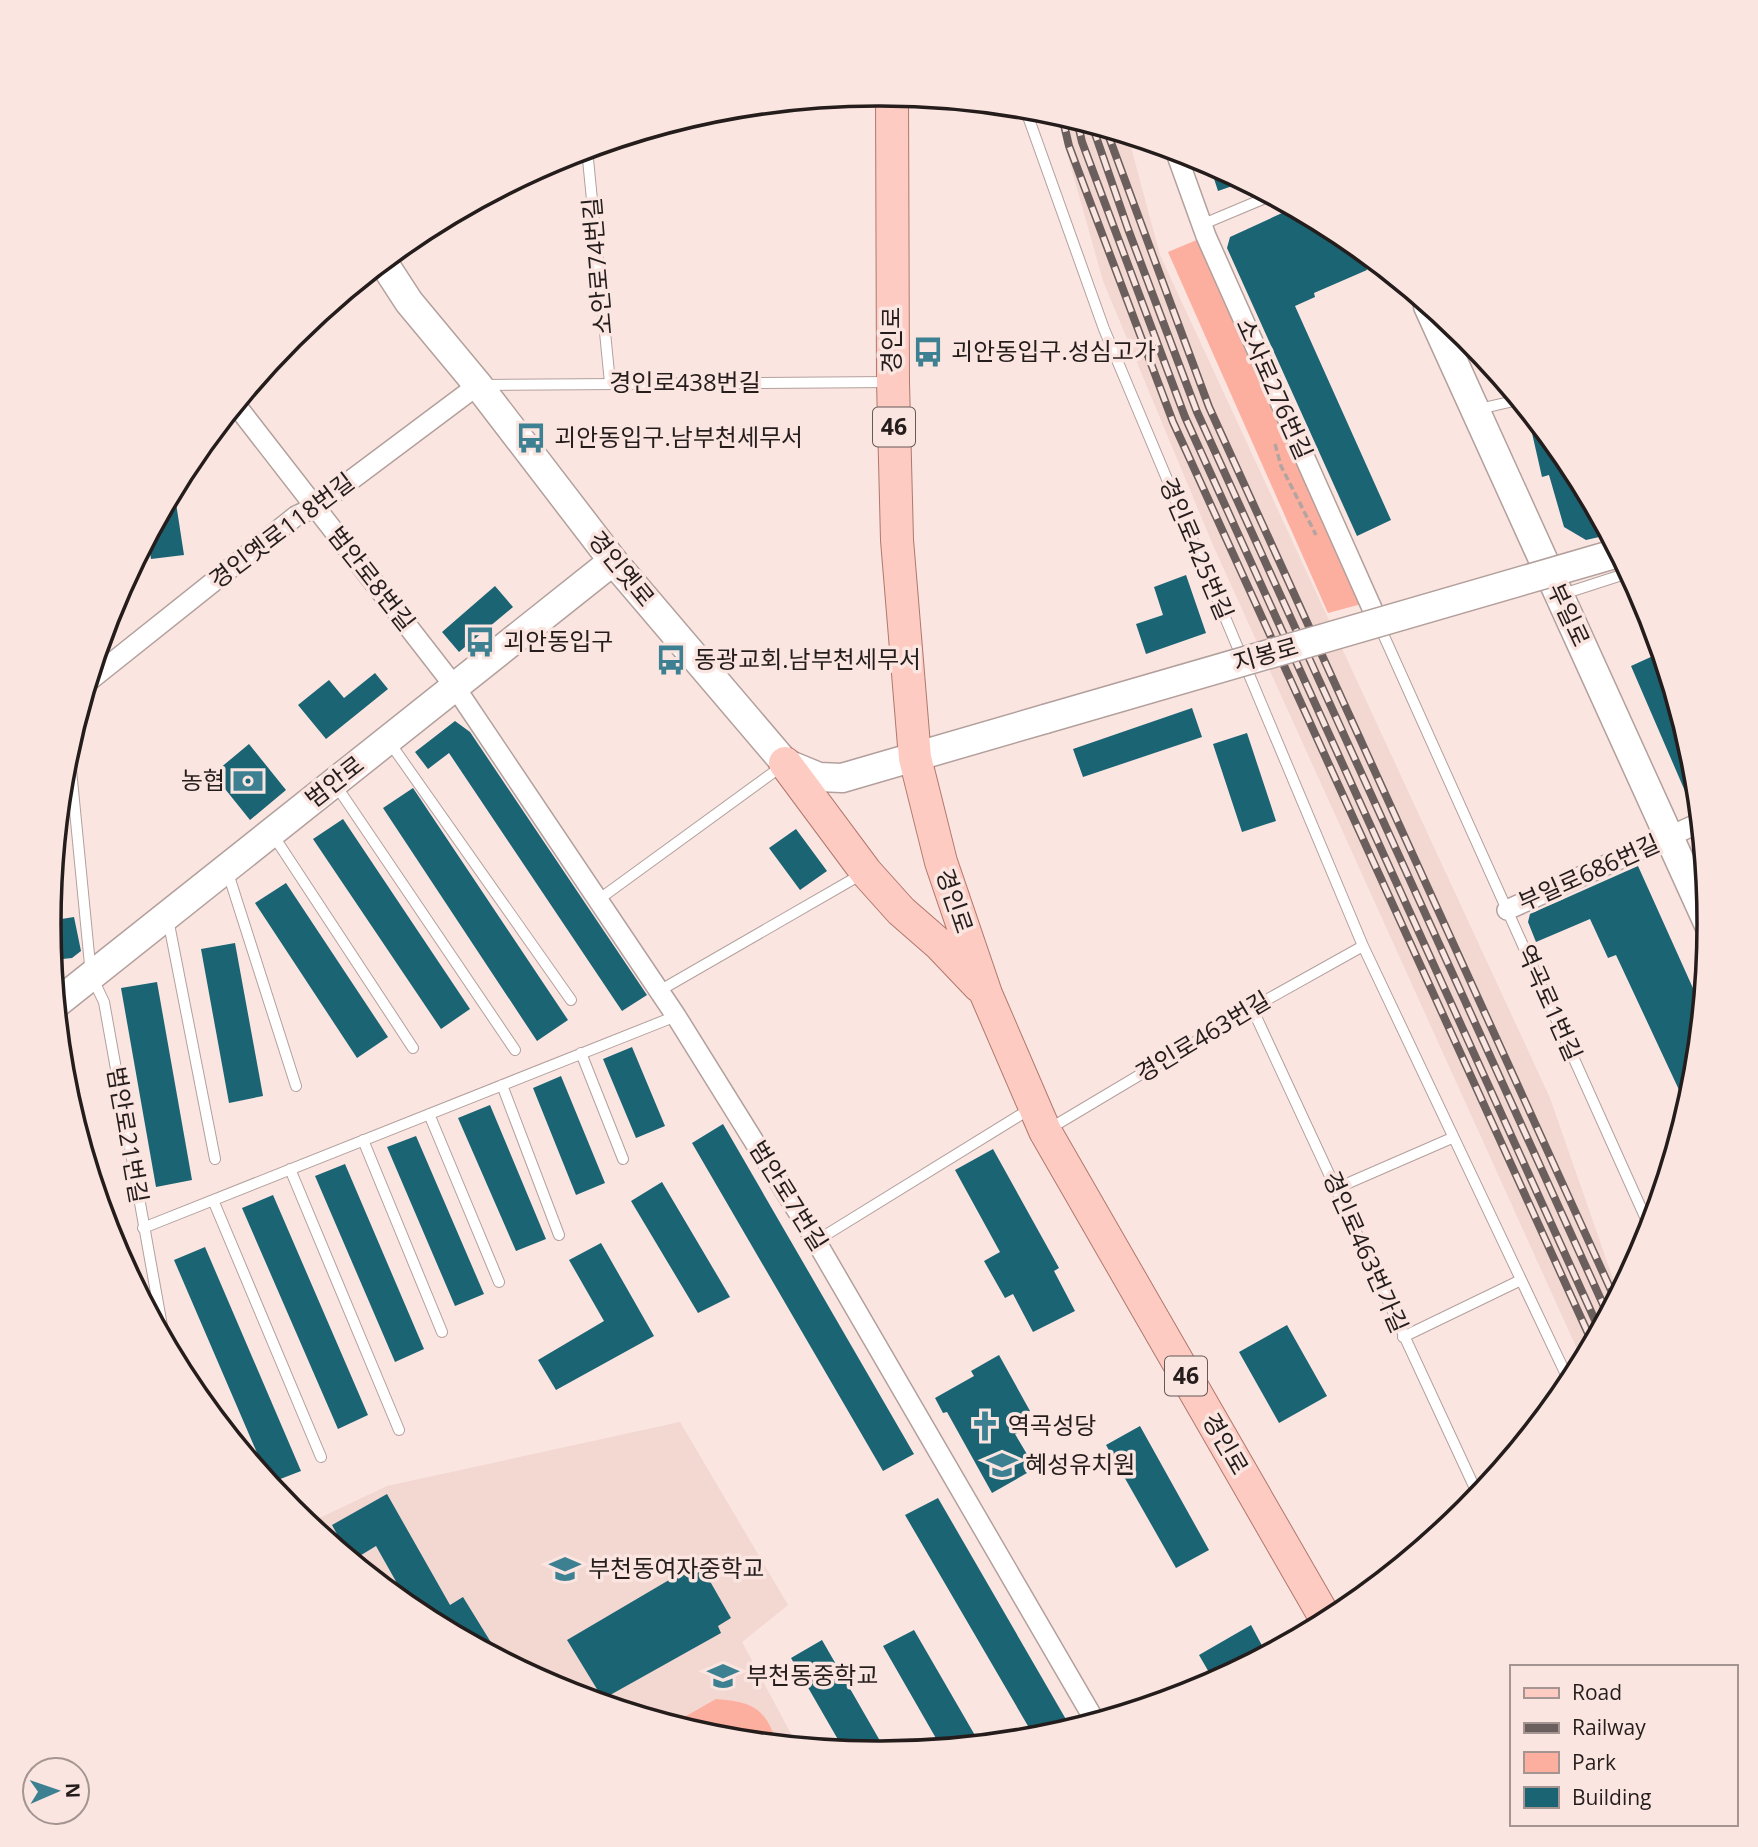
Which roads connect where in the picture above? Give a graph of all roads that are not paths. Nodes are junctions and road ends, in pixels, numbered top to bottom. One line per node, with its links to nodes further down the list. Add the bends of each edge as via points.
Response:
1 (892, 106): 9 (main road, 경인로 / 46)
2 (1028, 119): 39 (lane, 경인로425번길, via 1104,329)
3 (588, 160): 10 (lane, 소안로74번길)
4 (1180, 163): 6 (street, 소사로276번길)
5 (1260, 200): 6 (lane)
6 (1201, 225): 22 (street, 소사로276번길)
7 (388, 270): 11 (street, 경인옛로)
8 (1437, 327): 13 (street, 부일로)
9 (893, 382): 10 (lane, 경인로438번길); 26 (main road, 경인로 / 46, via 897,540)
10 (610, 383): 11 (lane, 경인로438번길)
11 (478, 385): 15 (street, 경인옛로118번길); 19 (street, 경인옛로)
12 (1509, 402): 13 (lane)
13 (1475, 410): 21 (street, 부일로, via 1549,561)
14 (241, 412): 15 (street, 범안로8번길)
15 (315, 507): 23 (street, 경인옛로118번길, via 296,516); 24 (street, 범안로8번길)
16 (1604, 546): 17 (lane)
17 (1578, 553)
18 (1609, 557): 26 (street, 지봉로, bridge)
19 (613, 561): 24 (street, 범안로); 27 (street, 경인옛로)
20 (1619, 576): 21 (lane)
21 (1559, 595): 32 (street, 부일로)
22 (1379, 624): 37 (lane, 역곡로1번길)
23 (102, 671)
24 (455, 687): 25 (street, 범안로); 36 (street, 범안로7번길)
25 (388, 740): 28 (street, 범안로); 44 (lane)
26 (915, 758): 27 (street, 경인옛로, via 842,778 819,777); 42 (main road, 경인로 / 46, via 941,862)
27 (785, 764): 34 (main road); 36 (lane)
28 (334, 783): 31 (street, 범안로); 48 (lane)
29 (73, 788): 40 (lane, 범안로21번길)
30 (1691, 827): 32 (street, 부일로686번길)
31 (271, 832): 33 (street, 범안로); 47 (lane)
32 (1670, 837): 35 (street, 부일로); 37 (street, 부일로686번길)
33 (226, 868): 38 (street, 범안로); 51 (lane)
34 (866, 872): 41 (lane); 42 (main road)
35 (1696, 896)
36 (598, 900): 41 (street, 범안로7번길)
37 (1507, 910): 61 (lane, 역곡로1번길)
38 (167, 915): 40 (street, 범안로); 56 (lane)
39 (1363, 946): 45 (lane, 경인로463번길); 54 (lane, 경인로425번길)
40 (91, 975): 43 (street, 범안로); 62 (lane, 범안로21번길, via 104,1002)
41 (659, 991): 46 (street, 범안로7번길)
42 (986, 995): 53 (main road, 경인로 / 46)
43 (65, 997)
44 (571, 1000)
45 (1252, 1008): 53 (lane, 경인로463번길); 59 (lane, 경인로463번가길)
46 (676, 1016): 49 (lane); 64 (street, 범안로7번길)
47 (413, 1048)
48 (515, 1050)
49 (581, 1054): 50 (lane); 57 (lane)
50 (502, 1085): 52 (lane); 63 (lane)
51 (296, 1086)
52 (429, 1114): 55 (lane); 66 (lane)
53 (1039, 1119): 64 (lane, 경인로463번길); 74 (main road, 경인로 / 46)
54 (1452, 1138): 59 (lane); 65 (lane, 경인로425번길)
55 (363, 1140): 58 (lane); 68 (lane)
56 (215, 1159)
57 (623, 1159)
58 (290, 1169): 60 (lane); 71 (lane)
59 (1337, 1188): 69 (lane, 경인로463번가길)
60 (214, 1200): 62 (lane); 72 (lane)
61 (1643, 1213)
62 (143, 1227): 67 (lane, 범안로21번길)
63 (559, 1235)
64 (816, 1241): 75 (street, 범안로7번길)
65 (1521, 1280): 69 (lane); 70 (lane, 경인로425번길)
66 (499, 1282)
67 (158, 1308)
68 (442, 1332)
69 (1403, 1337): 73 (lane, 경인로463번가길)
70 (1564, 1370)
71 (399, 1430)
72 (321, 1457)
73 (1473, 1485)
74 (1321, 1611)
75 (1090, 1713)

